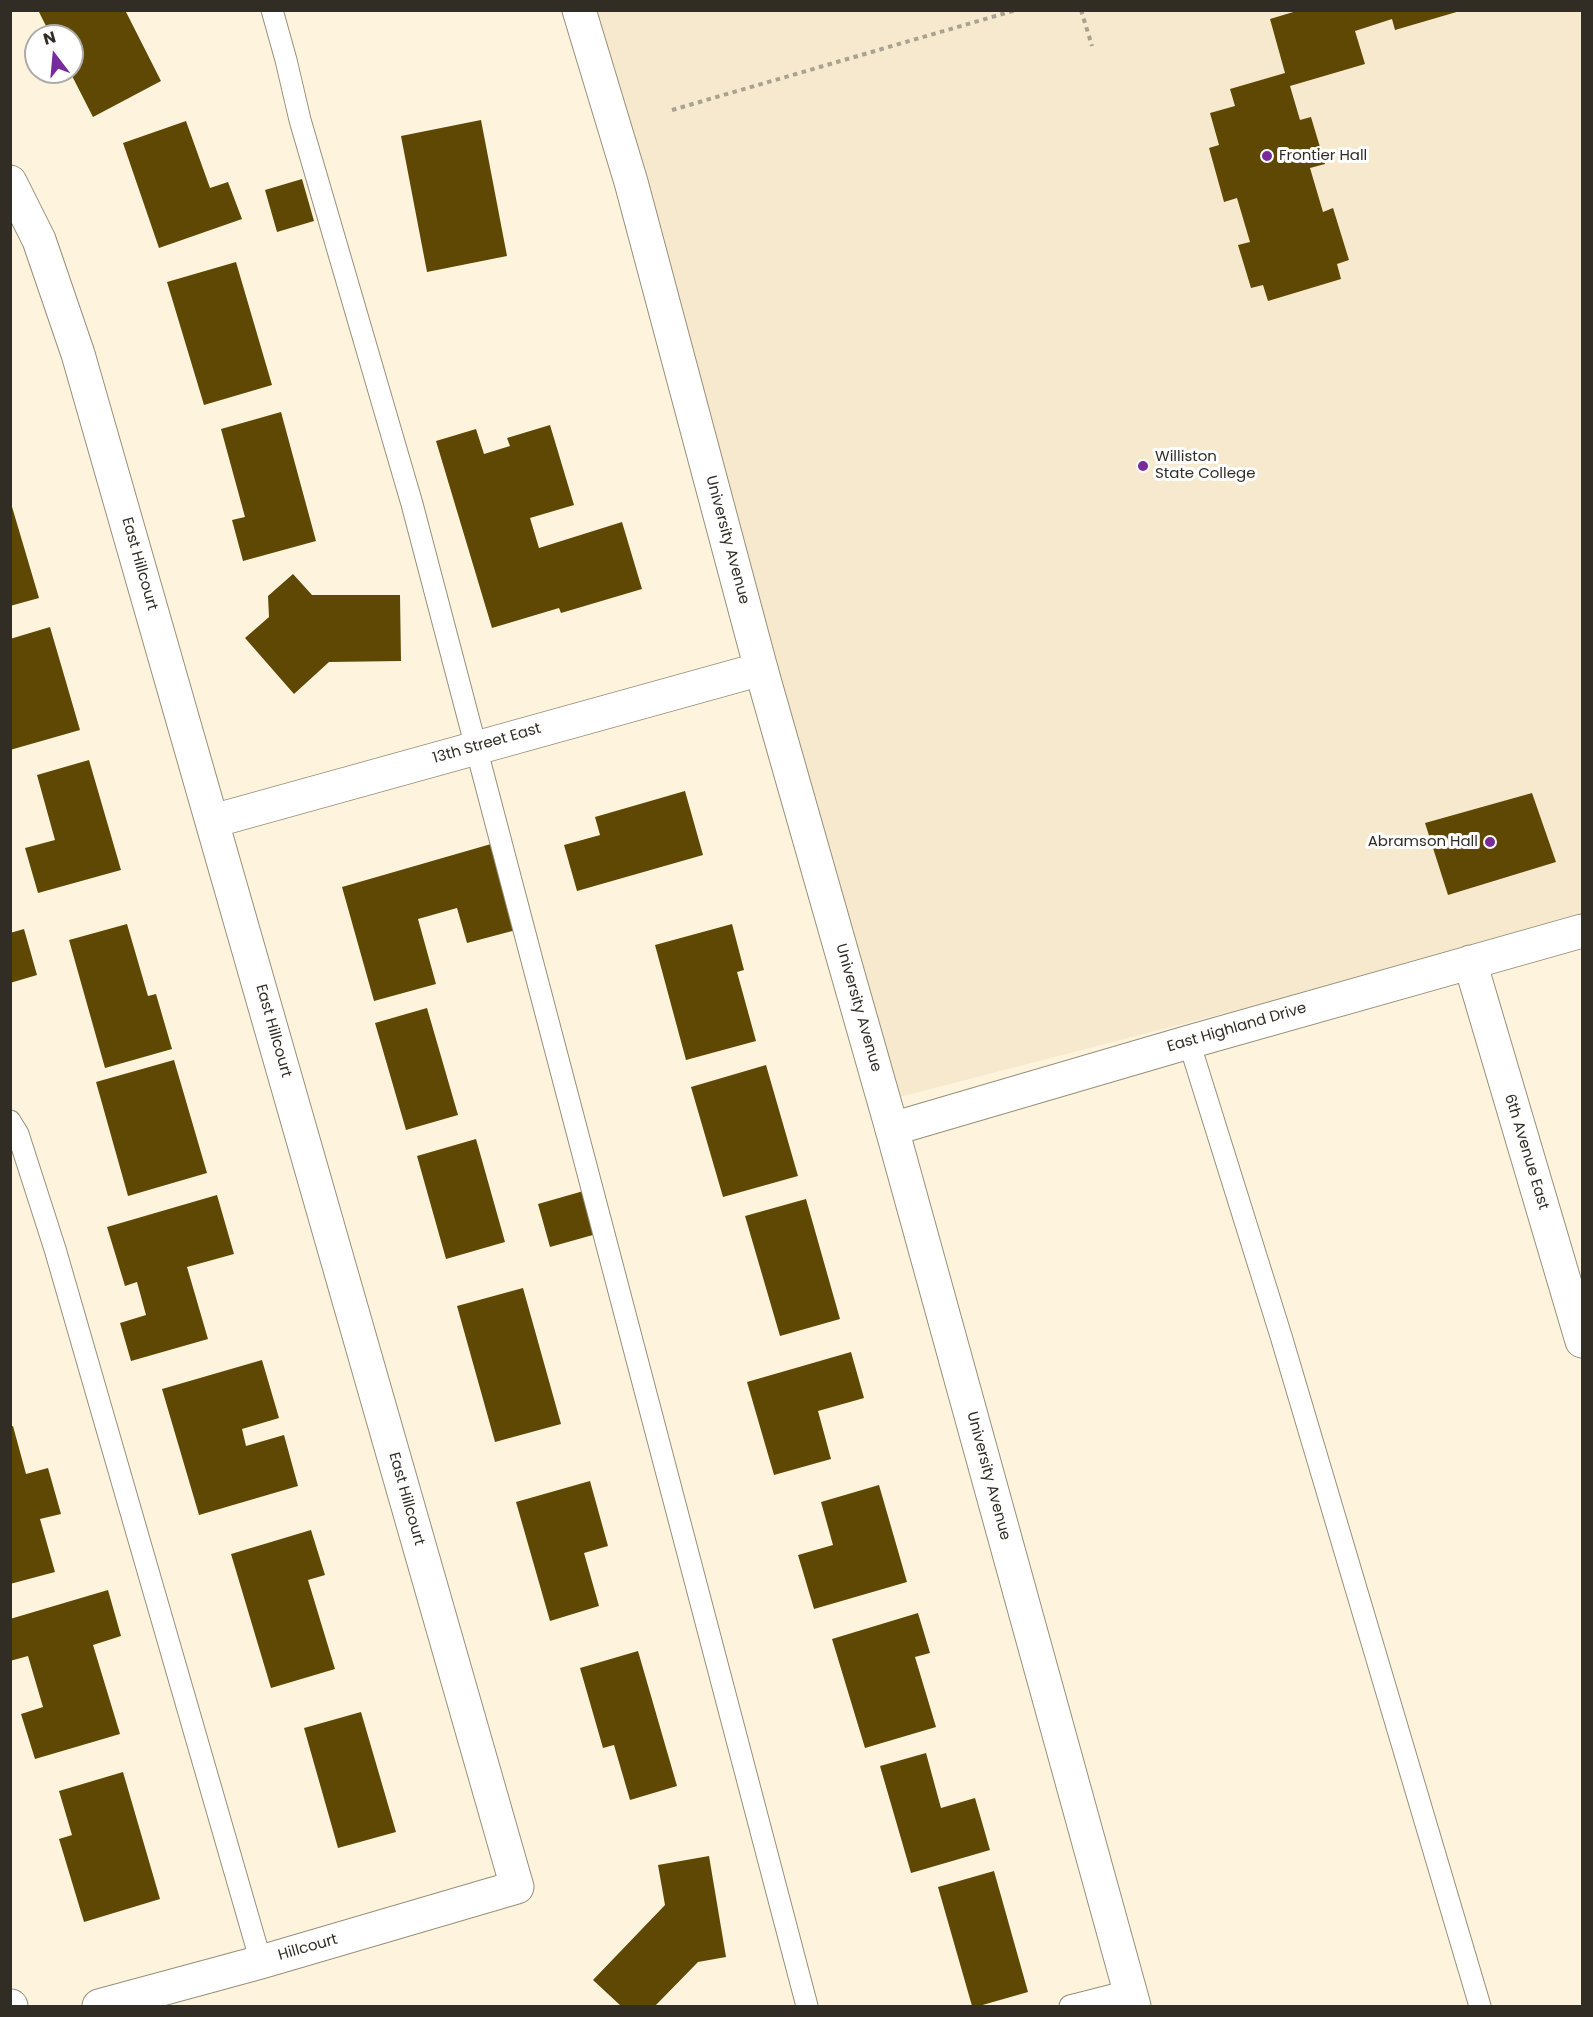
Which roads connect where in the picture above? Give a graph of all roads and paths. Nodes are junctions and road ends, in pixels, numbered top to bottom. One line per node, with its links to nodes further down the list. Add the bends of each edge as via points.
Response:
1 (272, 10): 9 (lane, via 300,120 412,504)
2 (579, 10): 8 (street, University Avenue, via 634,193)
3 (1016, 10): 6 (path)
4 (1081, 10): 5 (path)
5 (1092, 46)
6 (672, 110)
7 (10, 182): 10 (street, East Hillcourt, via 39,240 78,354)
8 (761, 669): 9 (street, 13th Street East); 15 (street, University Avenue)
9 (474, 748): 10 (street, 13th Street East); 21 (lane)
10 (213, 821): 17 (street, East Hillcourt)
11 (1582, 931): 12 (street, East Highland Drive)
12 (1470, 963): 13 (street, East Highland Drive); 16 (street, 6th Avenue East)
13 (1189, 1042): 15 (street, East Highland Drive); 23 (lane, via 1281,1336)
14 (10, 1121): 18 (lane, via 18,1134 55,1249)
15 (892, 1129): 19 (street, University Avenue)
16 (1582, 1341)
17 (517, 1887): 18 (street, Hillcourt)
18 (261, 1962): 20 (street, Hillcourt)
19 (1131, 1999): 22 (lane)
20 (99, 2007)
21 (807, 2007)
22 (1070, 2007)
23 (1480, 2007)

